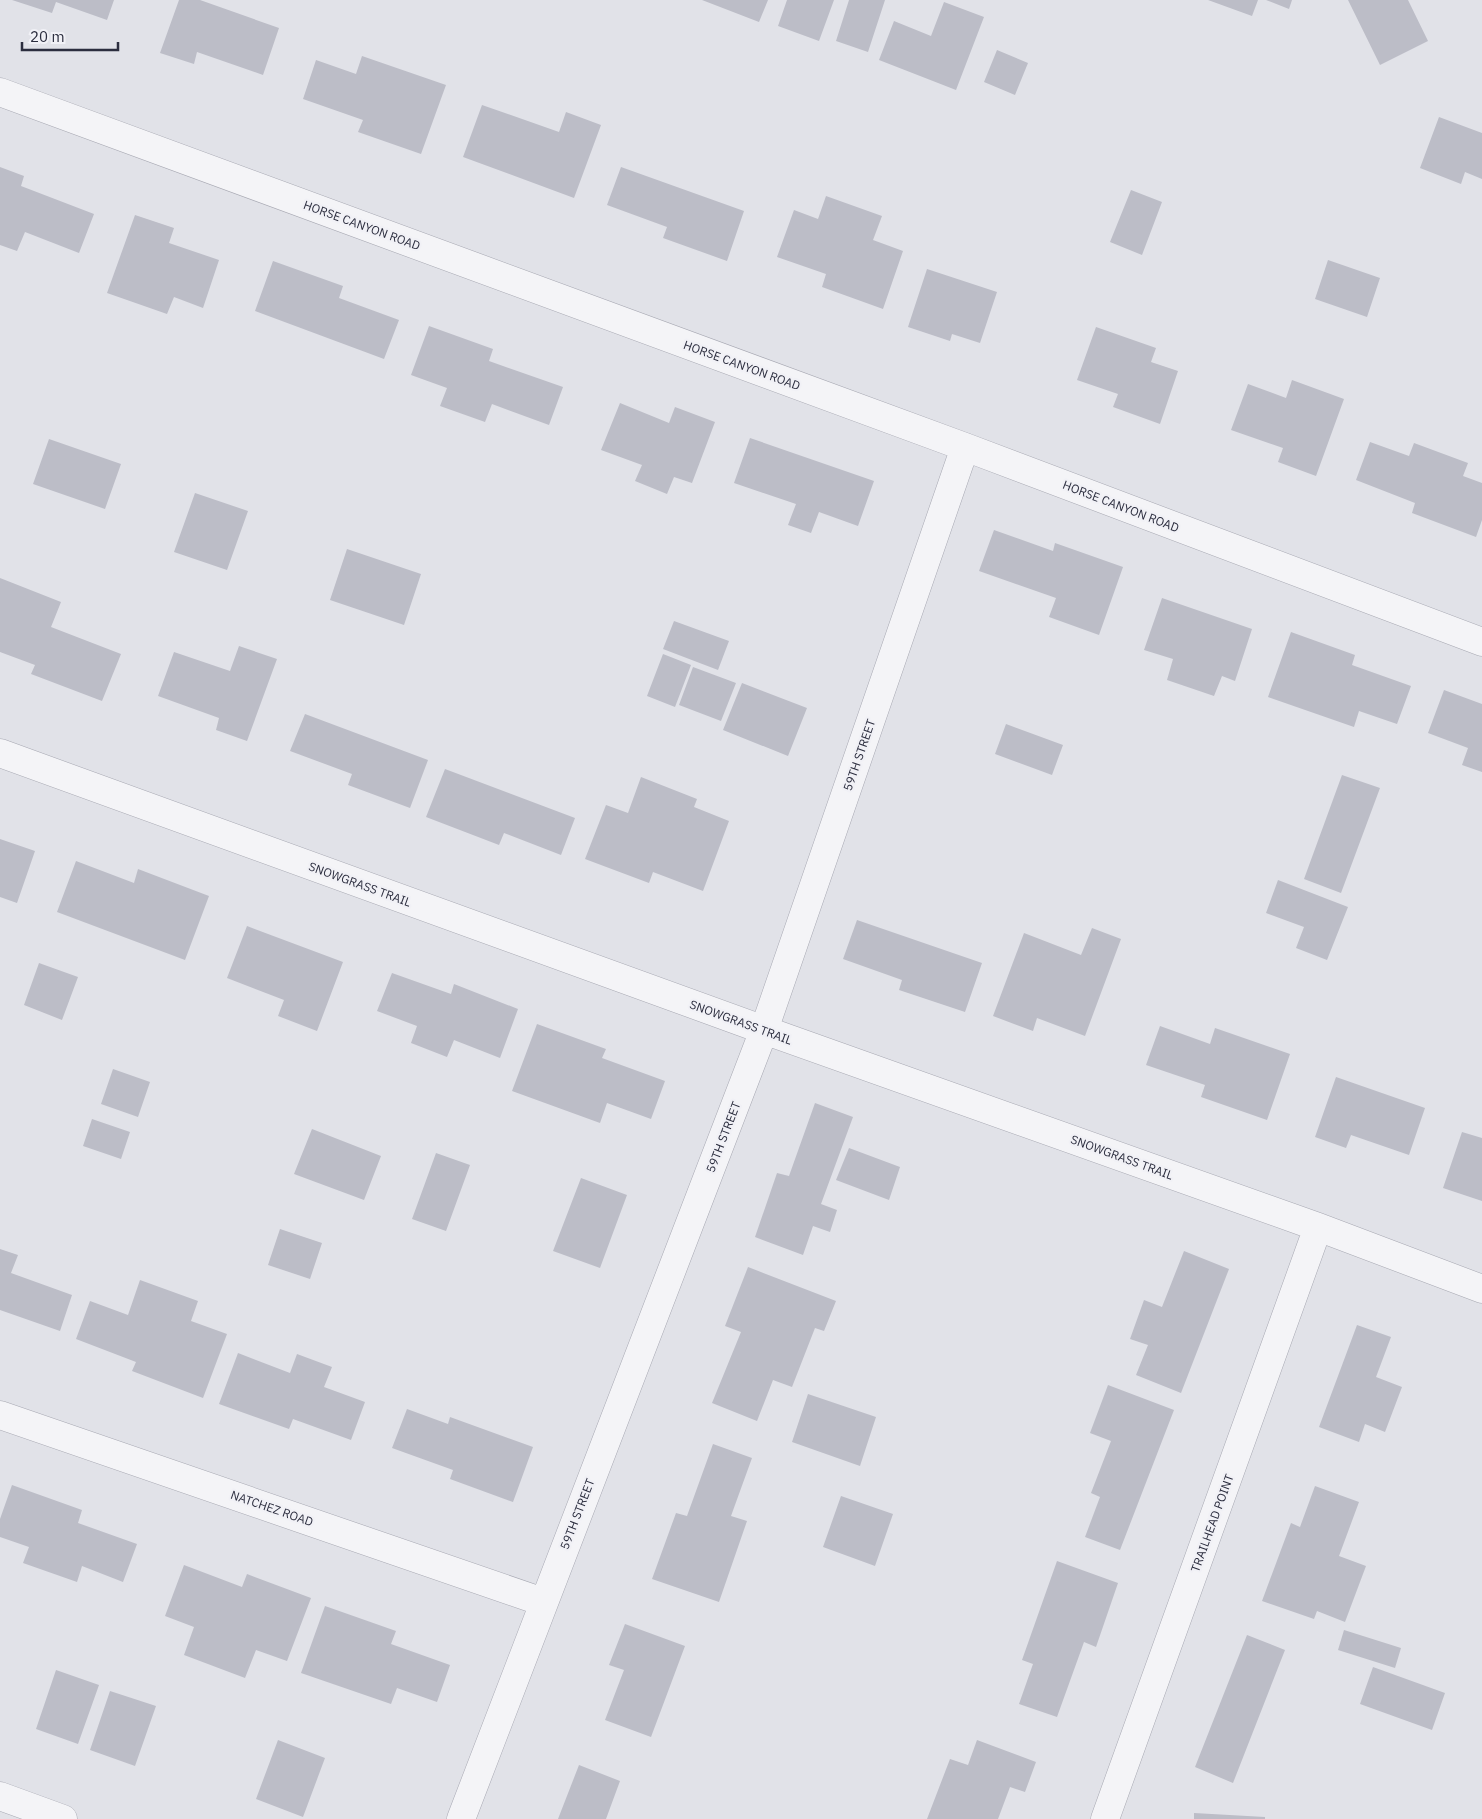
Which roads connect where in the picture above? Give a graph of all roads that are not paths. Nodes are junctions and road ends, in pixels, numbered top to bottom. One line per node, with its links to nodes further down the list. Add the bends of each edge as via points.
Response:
1 (0, 92): 2 (street, HORSE CANYON ROAD)
2 (965, 447): 3 (street, HORSE CANYON ROAD); 5 (street, 59TH STREET)
3 (1482, 642)
4 (0, 753): 5 (street, SNOWGRASS TRAIL)
5 (764, 1030): 6 (street, SNOWGRASS TRAIL); 9 (street, 59TH STREET)
6 (1318, 1227): 7 (street, SNOWGRASS TRAIL); 13 (street, TRAILHEAD POINT)
7 (1482, 1289)
8 (0, 1414): 9 (street, NATCHEZ ROAD)
9 (543, 1602): 12 (street, 59TH STREET)
10 (0, 1796): 11 (street)
11 (63, 1819)
12 (461, 1819)
13 (1105, 1819)

